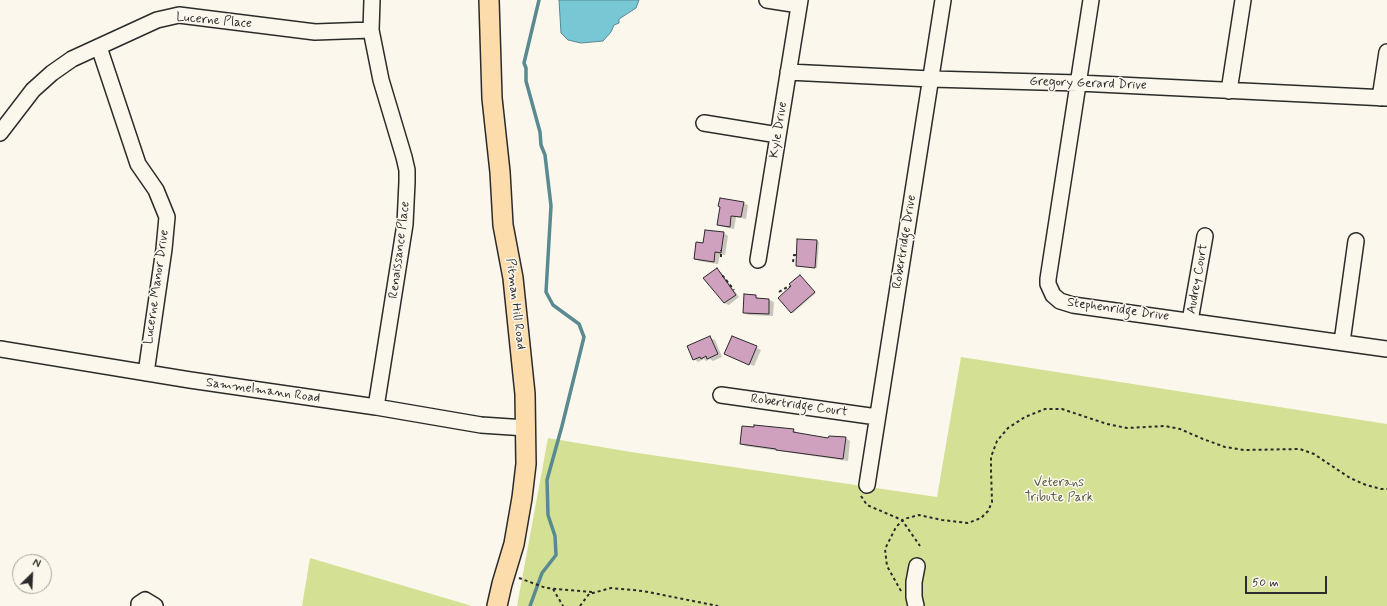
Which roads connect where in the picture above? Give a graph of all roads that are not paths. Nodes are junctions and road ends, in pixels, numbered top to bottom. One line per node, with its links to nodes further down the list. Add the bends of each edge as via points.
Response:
1 (372, 0): 8 (street, Renaissance Place)
2 (489, 0): 30 (main road, Pitman Hill Road, via 492,98 503,225 513,278 525,394)
3 (767, 0): 7 (street)
4 (943, 0): 12 (street, Robertridge Drive)
5 (1091, 0): 13 (street, Stephenridge Drive)
6 (1243, 0): 14 (street)
7 (800, 3): 11 (street, Kyle Drive)
8 (371, 30): 9 (street, Lucerne Place, via 315,32 179,15 156,20); 28 (street, Renaissance Place, via 381,80 407,170 405,224)
9 (99, 47): 17 (street, Lucerne Place, via 72,59 52,73 33,90); 26 (street, Lucerne Manor Drive, via 138,164 156,190 167,217)
10 (1387, 52): 15 (street)
11 (788, 72): 12 (street, Gregory Gerard Drive); 18 (street, Kyle Drive)
12 (931, 79): 13 (street, Gregory Gerard Drive); 29 (street, Robertridge Drive)
13 (1078, 83): 14 (street, Gregory Gerard Drive); 22 (street, Stephenridge Drive, via 1048,279 1050,291 1064,304)
14 (1229, 91): 15 (street, Gregory Gerard Drive)
15 (1384, 98)
16 (704, 123): 18 (street)
17 (0, 133)
18 (778, 135): 21 (street, Kyle Drive)
19 (1205, 236): 22 (street, Audrey Court)
20 (1356, 241): 23 (street)
21 (758, 260)
22 (1190, 321): 23 (street, Stephenridge Drive)
23 (1342, 342): 25 (street, Stephenridge Drive)
24 (0, 349): 26 (street, Sammelmann Road)
25 (1387, 349)
26 (146, 372): 28 (street, Sammelmann Road)
27 (721, 395): 29 (street, Robertridge Court)
28 (376, 407): 30 (street, Sammelmann Road, via 481,425)
29 (877, 417): 31 (street, Robertridge Drive)
30 (526, 428): 35 (main road, Pitman Hill Road, via 526,464 522,498 514,544)
31 (867, 485)
32 (917, 566): 36 (street, via 914,582)
33 (139, 606): 34 (street, via 145,600)
34 (155, 606)
35 (497, 606)
36 (916, 606)

